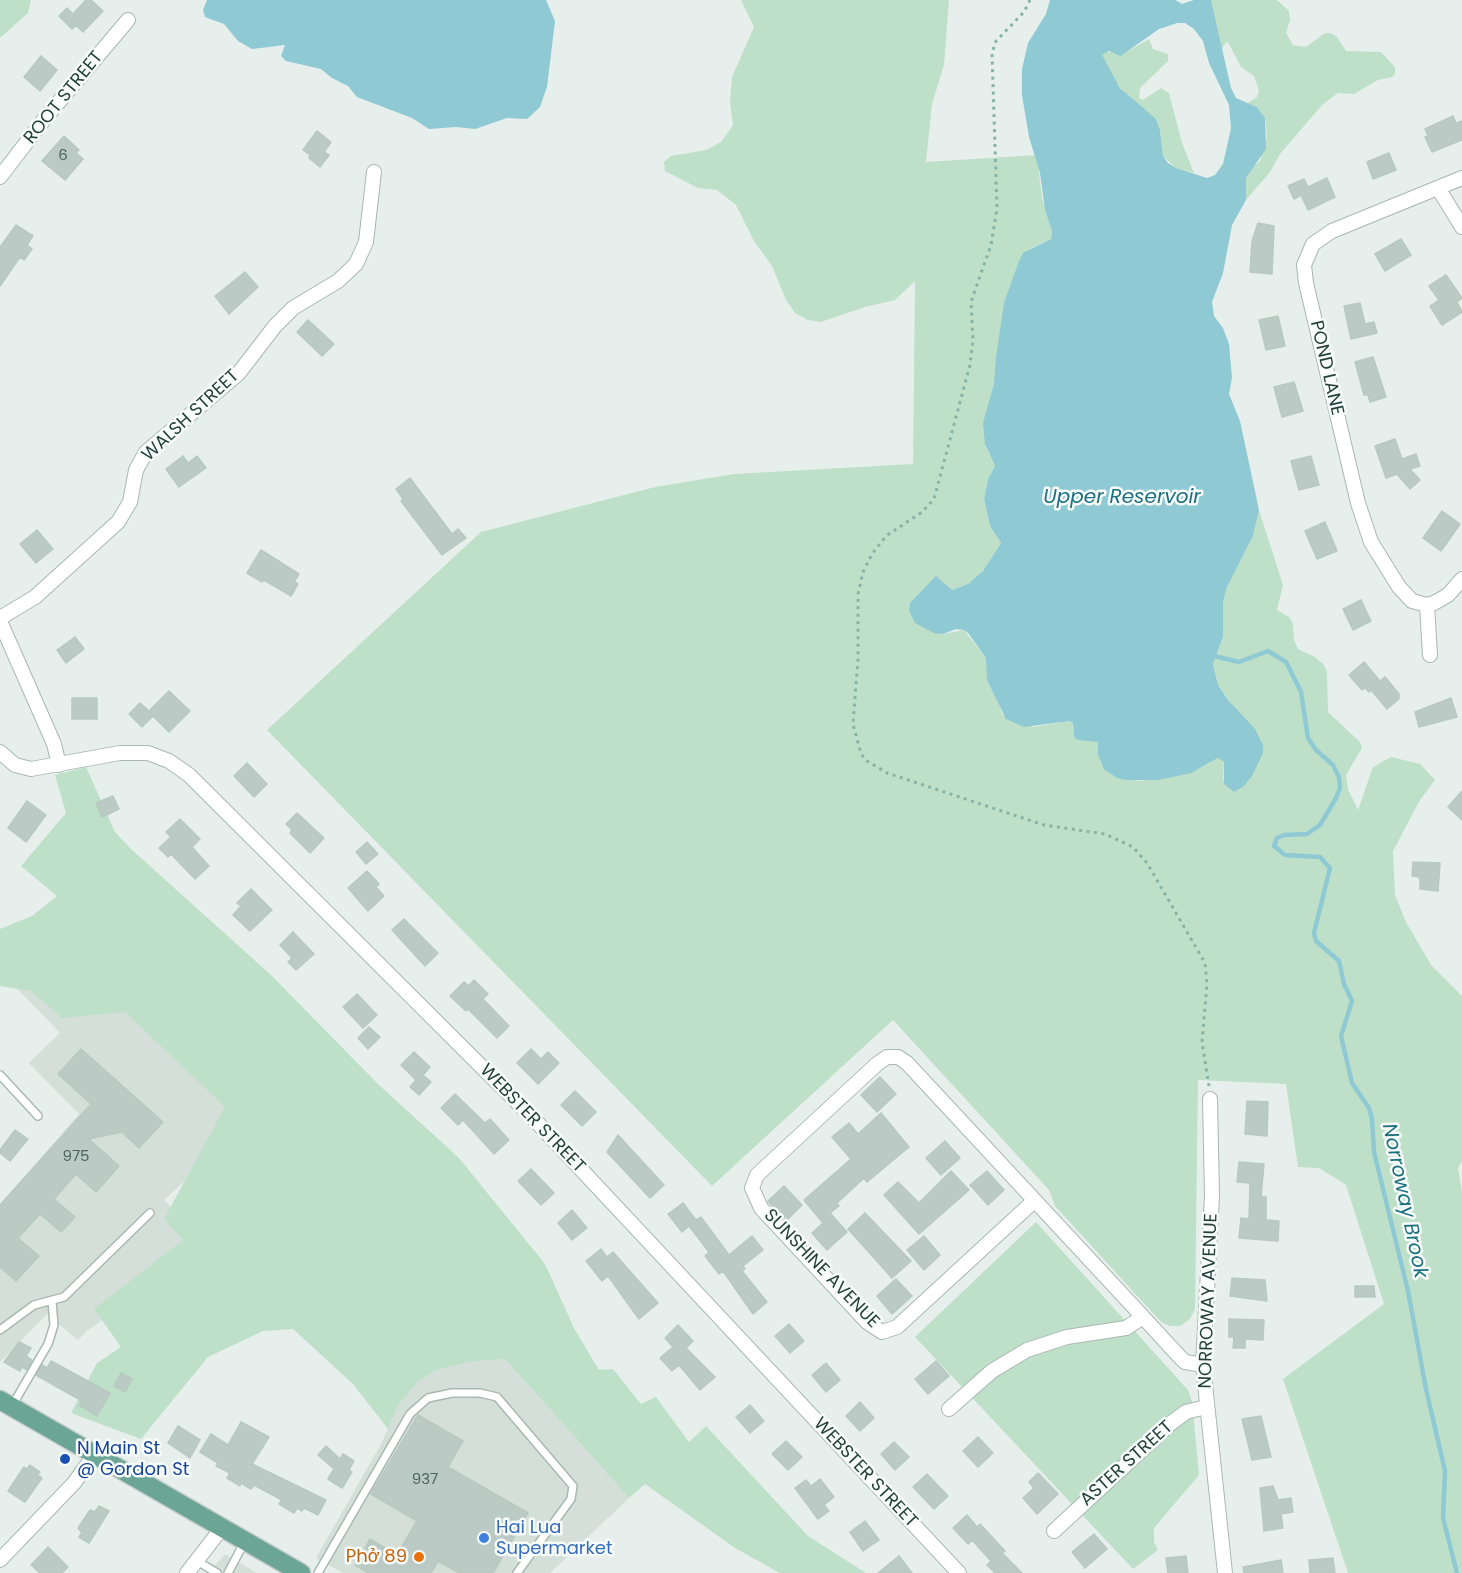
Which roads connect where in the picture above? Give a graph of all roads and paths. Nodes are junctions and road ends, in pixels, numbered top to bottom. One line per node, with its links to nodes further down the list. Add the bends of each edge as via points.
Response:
1 (1030, 0): 15 (path, via 1024,12 996,41 992,53 997,209 992,239 970,302 974,340 970,365 934,499 886,536 863,572 858,594 853,724 861,754 887,773 1044,825 1105,834 1124,841 1139,854 1205,963 1203,1042)
2 (128, 20): 4 (street, ROOT STREET)
3 (374, 172): 10 (street, WALSH STREET, via 366,242 356,264 338,281 283,316 238,374 146,452 136,470 130,502 118,522 35,597)
4 (0, 177)
5 (1462, 178): 6 (street, POND LANE)
6 (1438, 188): 7 (street); 9 (street, POND LANE, via 1324,235 1309,249 1304,265 1366,529 1384,565 1406,595)
7 (1462, 227)
8 (1462, 579): 9 (street, via 1442,600)
9 (1427, 605): 11 (street)
10 (0, 619): 13 (street, via 54,744)
11 (1430, 656)
12 (0, 752): 13 (street, WEBSTER STREET, via 23,768)
13 (59, 765): 39 (street, WEBSTER STREET, via 139,752 159,756 189,775 532,1117)
14 (0, 1075): 16 (lane)
15 (1210, 1099): 22 (street, NORROWAY AVENUE, via 1212,1207)
16 (38, 1116)
17 (1034, 1201): 17 (street, SUNSHINE AVENUE, via 908,1063 893,1056 877,1064 757,1175 752,1188 761,1208 867,1322 882,1332 897,1327); 20 (street, SUNSHINE AVENUE)
18 (150, 1213): 19 (lane, via 64,1297)
19 (52, 1301): 21 (lane, via 34,1305); 23 (lane, via 54,1325 48,1344)
20 (1143, 1317): 22 (street, SUNSHINE AVENUE, via 1181,1359); 25 (street, via 1126,1328 1067,1337 1027,1350 992,1371)
21 (0, 1330)
22 (1203, 1365): 24 (street, NORROWAY AVENUE)
23 (6, 1403): 26 (main road)
24 (1206, 1407): 28 (street, ASTER STREET, via 1186,1412 1171,1423); 40 (street, NORROWAY AVENUE)
25 (949, 1409)
26 (95, 1454): 27 (main road); 30 (street, via 74,1483)
27 (222, 1528): 29 (main road); 31 (street)
28 (1054, 1531)
29 (245, 1541): 32 (main road); 35 (lane)
30 (0, 1560)
31 (198, 1561): 33 (street); 34 (lane)
32 (282, 1568): 36 (main road)
33 (187, 1573)
34 (217, 1573)
35 (228, 1573)
36 (302, 1573)
37 (318, 1573): 38 (lane, via 410,1414 428,1398 444,1393 480,1393 497,1397 573,1486 571,1499)
38 (517, 1573)
39 (959, 1573)
40 (1225, 1573)

